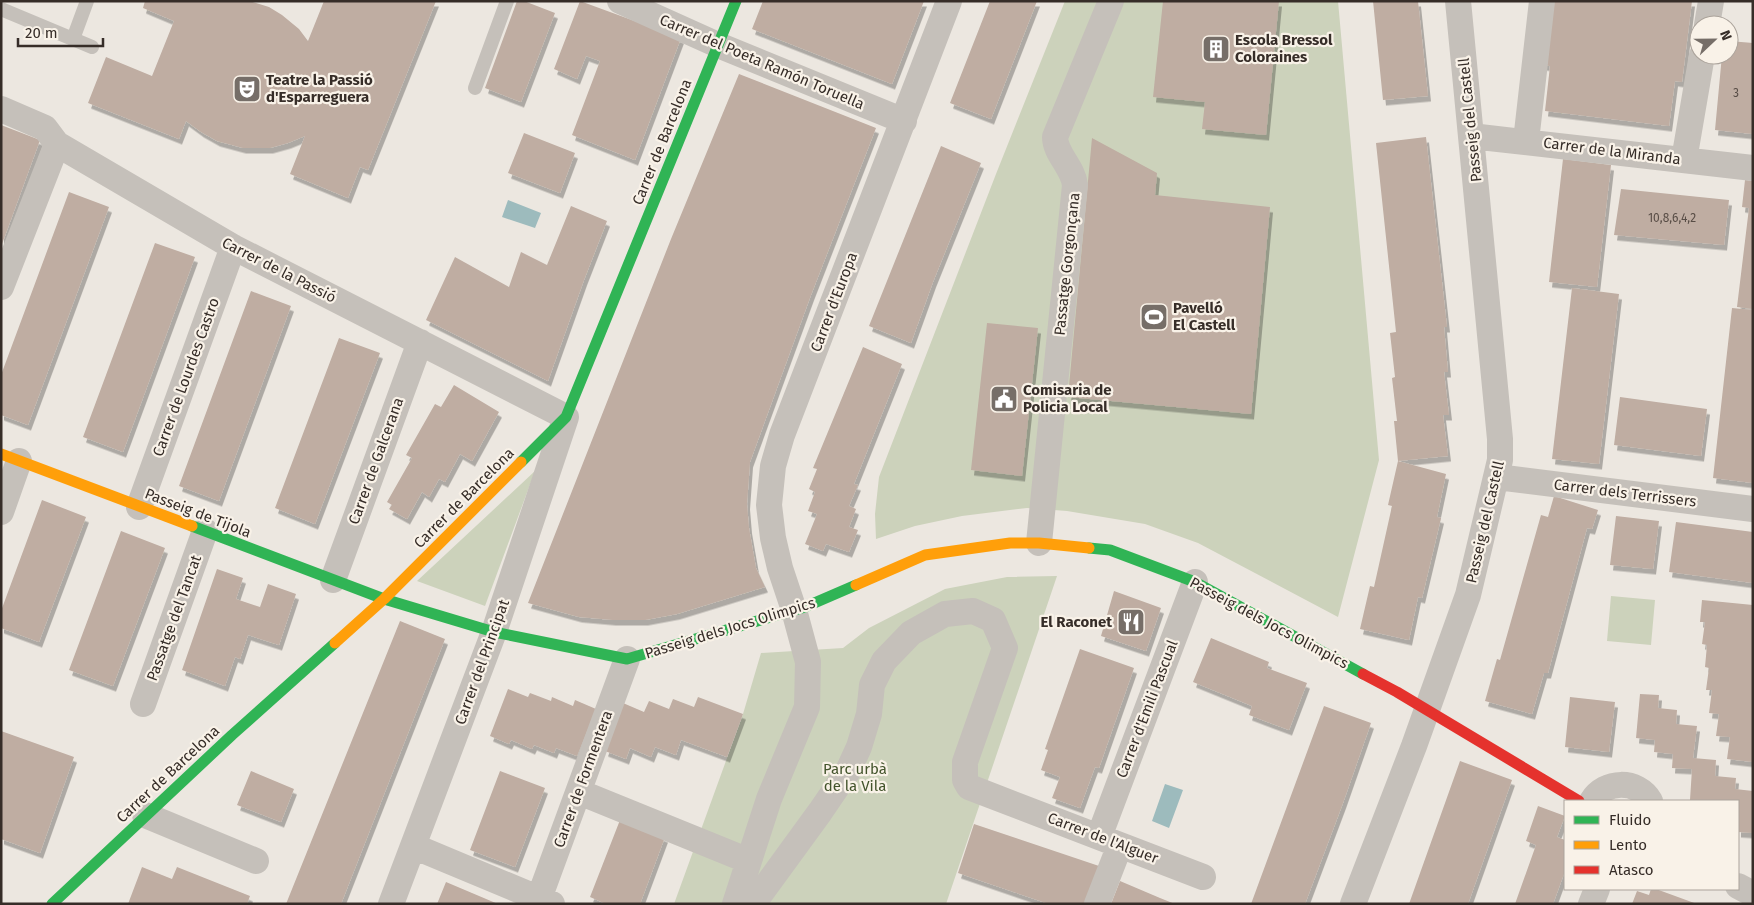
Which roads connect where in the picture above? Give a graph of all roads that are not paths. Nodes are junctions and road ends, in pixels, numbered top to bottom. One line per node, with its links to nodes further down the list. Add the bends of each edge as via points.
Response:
1 (87, 1): 12 (lane)
2 (507, 1): 16 (lane)
3 (620, 1): 13 (street, Carrer del Poeta Ramón Toruella)
4 (736, 1): 13 (street, Carrer de Barcelona)
5 (949, 1): 18 (street, Carrer d'Europa)
6 (1111, 1): 34 (street, Passatge Gorgonçana, via 1055,137 1076,184)
7 (1458, 1): 19 (street, Passeig del Castell)
8 (1542, 1): 20 (street)
9 (1711, 1): 11 (street)
10 (1, 9): 12 (lane)
11 (1709, 15)
12 (73, 39): 14 (lane)
13 (718, 45): 18 (street, Carrer del Poeta Ramón Toruella); 27 (street, Carrer de Barcelona)
14 (92, 47)
15 (1700, 65): 22 (street)
16 (475, 88)
17 (1, 109): 21 (street, Carrer de la Passió, via 45,128)
18 (904, 121): 38 (street, Carrer d'Europa, via 782,435 773,466 770,505 773,538)
19 (1471, 136): 20 (street, Carrer de la Miranda); 29 (street, Passeig del Castell, via 1500,438)
20 (1526, 141): 22 (street, Carrer de la Miranda)
21 (57, 144): 24 (street, Carrer de la Passió); 25 (street)
22 (1684, 160): 23 (street, Carrer de la Miranda)
23 (1753, 168)
24 (233, 247): 26 (street, Carrer de la Passió); 30 (street, Carrer de Lourdes Castro)
25 (1, 287)
26 (420, 342): 27 (street, Carrer de la Passió); 35 (street, Carrer de Galcerana)
27 (566, 417): 37 (street, Carrer de Barcelona); 39 (street, Carrer del Principat)
28 (10, 458): 30 (street, Passeig de Tijola); 32 (street)
29 (1497, 477): 31 (street, Carrer dels Terrissers); 42 (street, Passeig del Castell, via 1468,595)
30 (139, 507): 33 (street, Passeig de Tijola)
31 (1753, 509)
32 (1, 512)
33 (204, 531): 35 (street, Passeig de Tijola); 41 (street, Passatge del Tancat)
34 (1039, 543): 36 (street, Passeig dels Jocs Olimpics, via 1110,550); 38 (street, Passeig dels Jocs Olimpics, via 1010,543 925,555)
35 (333, 580): 37 (street, Passeig de Tijola)
36 (1195, 582): 42 (street, Passeig dels Jocs Olimpics); 48 (street, Carrer d'Emili Pascual)
37 (384, 599): 39 (street, Passeig dels Jocs Olimpics); 47 (street, Carrer de Barcelona)
38 (794, 610): 40 (street, Passeig dels Jocs Olimpics); 50 (street, Carrer d'Europa, via 808,662 807,707 769,799)
39 (494, 632): 40 (street, Passeig dels Jocs Olimpics); 49 (street, Carrer del Principat)
40 (627, 659): 43 (street, Carrer de Formentera)
41 (143, 704)
42 (1426, 710): 44 (street, Passeig dels Jocs Olimpics); 62 (street, Passeig del Castell)
43 (579, 792): 50 (street); 56 (street, Carrer de Formentera)
44 (1577, 800)
45 (1593, 800): 46 (street, via 1600,791 1619,785 1640,790)
46 (1649, 800)
47 (145, 815): 51 (street); 57 (street, Carrer de Barcelona)
48 (1109, 841): 52 (street, Carrer de l'Alguer); 60 (street, Carrer de l'Alguer, via 969,787 965,780 965,762 1005,648 993,620 973,612 945,614 911,633 884,661 872,685 869,714 848,771); 61 (street, Carrer d'Emili Pascual)
49 (412, 846): 56 (street, Carrer de Formentera); 58 (street, Carrer del Principat)
50 (749, 861): 59 (street, Carrer d'Europa)
51 (256, 862)
52 (1203, 878)
53 (1739, 887): 55 (street)
54 (1597, 890): 63 (street)
55 (1753, 894)
56 (543, 902)
57 (52, 904)
58 (391, 904)
59 (735, 904)
60 (753, 904)
61 (1097, 904)
62 (1354, 904)
63 (1592, 904)

